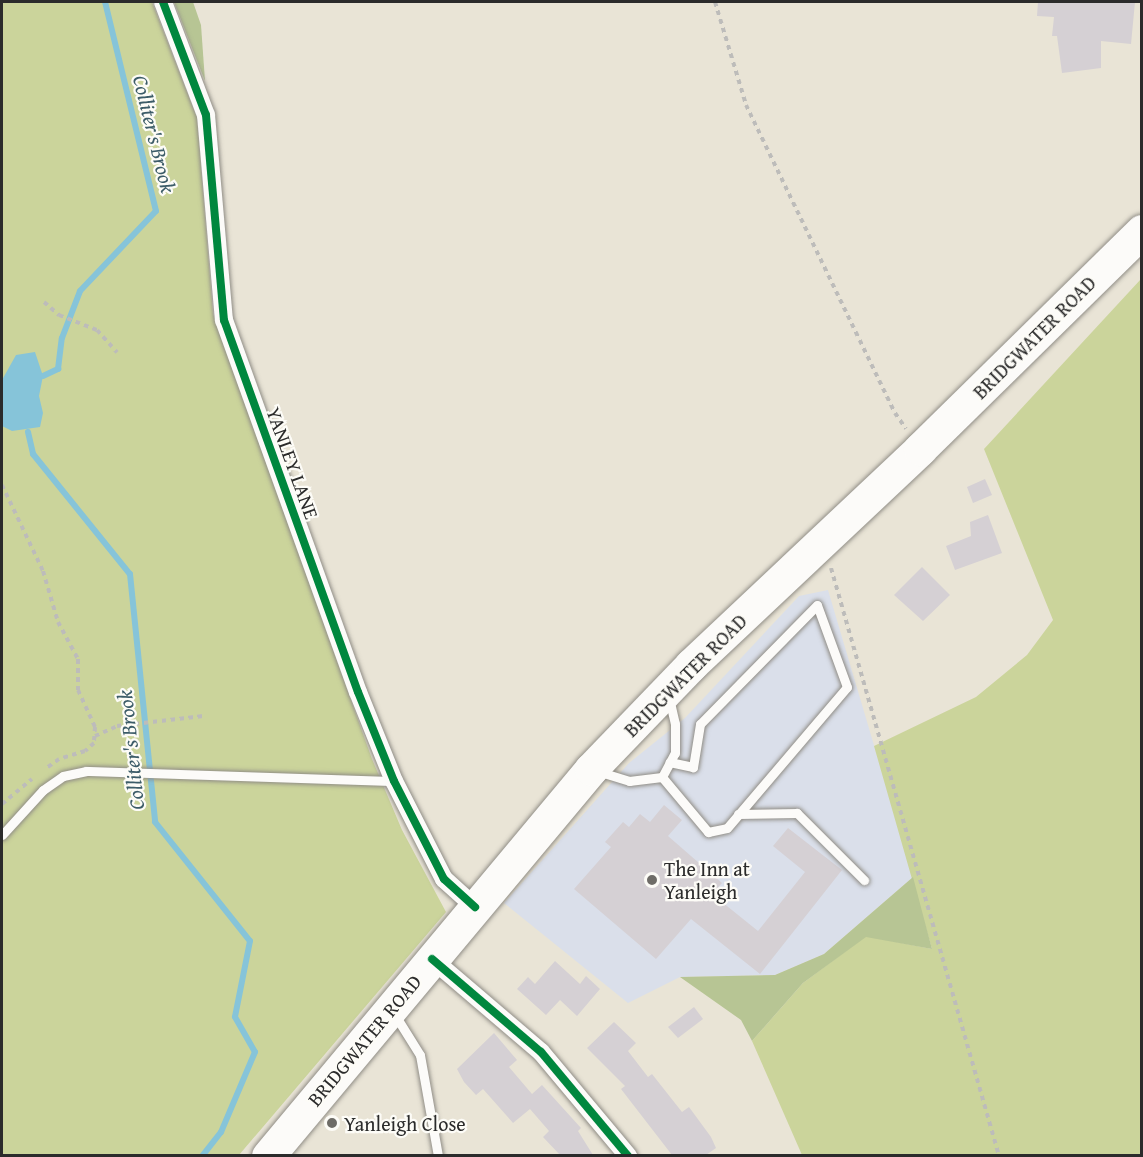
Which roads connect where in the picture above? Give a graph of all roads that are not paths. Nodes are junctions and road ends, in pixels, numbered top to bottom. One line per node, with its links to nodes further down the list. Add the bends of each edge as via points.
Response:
1 (163, 2): 7 (street, YANLEY LANE, via 206,115 224,320)
2 (1142, 231): 3 (highway, BRIDGWATER ROAD)
3 (667, 690): 4 (lane, via 675,724 675,753); 5 (highway, BRIDGWATER ROAD)
4 (670, 762): 6 (lane); 8 (lane, via 693,767 700,724 818,605 847,687)
5 (591, 769): 6 (lane, via 629,781); 11 (highway, BRIDGWATER ROAD)
6 (662, 777): 8 (lane, via 708,832 727,828)
7 (394, 781): 9 (lane, via 86,771 63,776 43,790); 11 (street, YANLEY LANE, via 444,879)
8 (738, 814): 10 (lane, via 797,813)
9 (2, 835)
10 (864, 880)
11 (475, 907): 12 (highway, BRIDGWATER ROAD)
12 (432, 959): 13 (highway, BRIDGWATER ROAD); 16 (street, via 541,1052)
13 (391, 1008): 14 (highway, BRIDGWATER ROAD); 15 (lane, via 420,1055 428,1082 432,1137)
14 (268, 1155)
15 (438, 1155)
16 (628, 1155)

